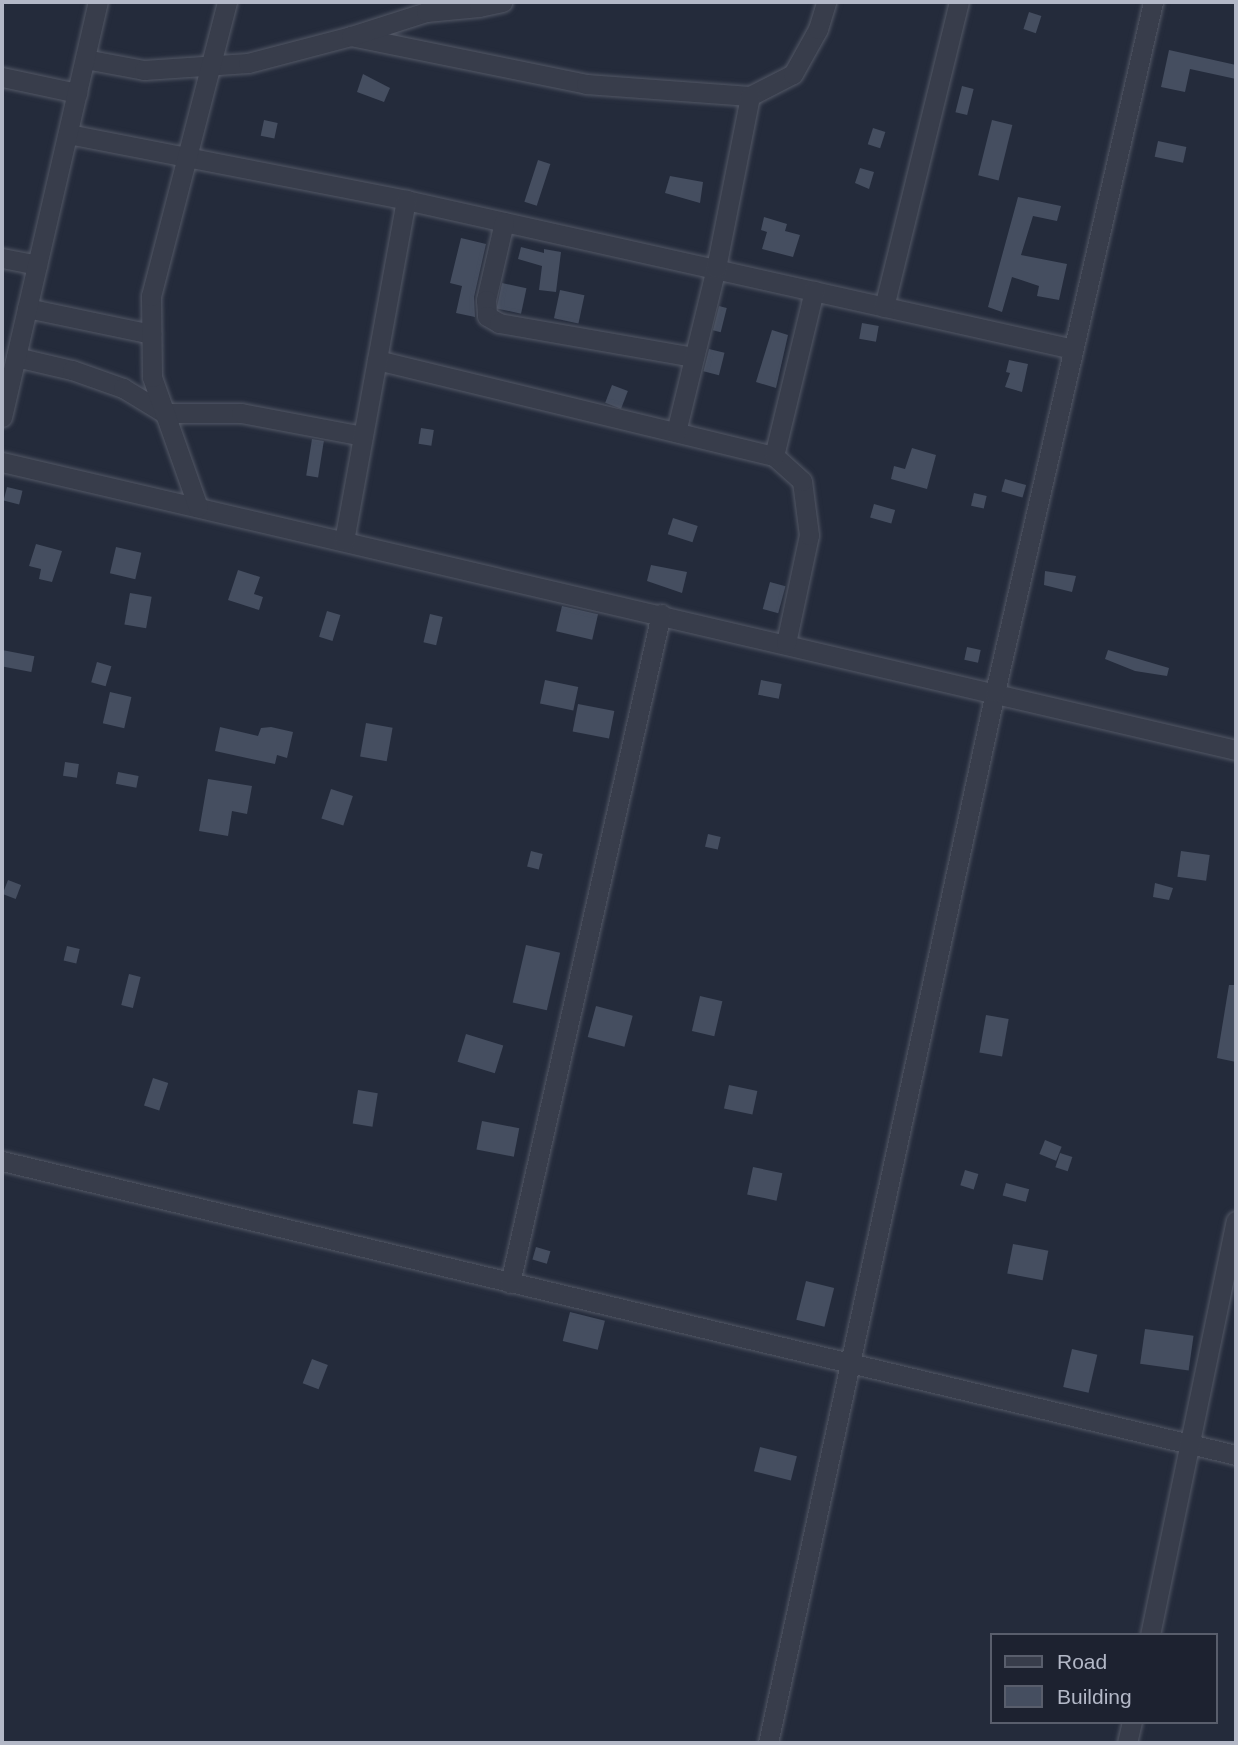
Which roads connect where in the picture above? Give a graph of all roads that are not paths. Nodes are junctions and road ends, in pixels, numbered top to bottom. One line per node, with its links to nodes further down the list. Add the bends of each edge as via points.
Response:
1 (98, 2): 8 (street)
2 (227, 2): 9 (street)
3 (502, 2): 7 (street, via 426,12)
4 (826, 2): 12 (street, via 818,29 793,74)
5 (959, 2): 22 (street)
6 (1153, 2): 24 (street)
7 (351, 36): 9 (street, via 248,63); 12 (street, via 586,84)
8 (85, 59): 9 (street, via 144,70); 11 (street)
9 (212, 65): 14 (street)
10 (2, 77): 11 (street)
11 (77, 93): 13 (street)
12 (750, 96): 19 (street)
13 (68, 134): 14 (street); 18 (street)
14 (185, 156): 15 (street); 23 (street, via 151,296)
15 (406, 200): 16 (street); 27 (street)
16 (504, 222): 19 (street); 26 (street, via 486,300 488,316 499,323)
17 (2, 258): 18 (street)
18 (37, 265): 21 (street)
19 (716, 268): 20 (street); 26 (street)
20 (814, 291): 22 (street); 32 (street)
21 (27, 307): 23 (street); 25 (street)
22 (884, 307): 24 (street)
23 (151, 334): 28 (street, via 152,377)
24 (1073, 349): 38 (street)
25 (16, 357): 28 (street, via 123,388); 29 (street)
26 (694, 358): 30 (street)
27 (377, 360): 30 (street); 31 (street)
28 (164, 413): 31 (street, via 241,413); 34 (street)
29 (2, 417)
30 (676, 432): 32 (street)
31 (363, 436): 35 (street)
32 (774, 456): 37 (street, via 802,481 809,534)
33 (2, 462): 34 (street)
34 (198, 508): 35 (street)
35 (344, 541): 36 (street)
36 (661, 614): 37 (street); 43 (street)
37 (786, 643): 38 (street)
38 (995, 692): 39 (street); 44 (street)
39 (1236, 750)
40 (2, 1161): 43 (street)
41 (1236, 1222): 42 (street)
42 (1233, 1254): 45 (street)
43 (510, 1283): 44 (street)
44 (849, 1365): 45 (street); 49 (street)
45 (1189, 1445): 46 (street); 47 (street)
46 (1236, 1455)
47 (1150, 1633)
48 (1132, 1724): 50 (street)
49 (768, 1743)
50 (1127, 1743)

